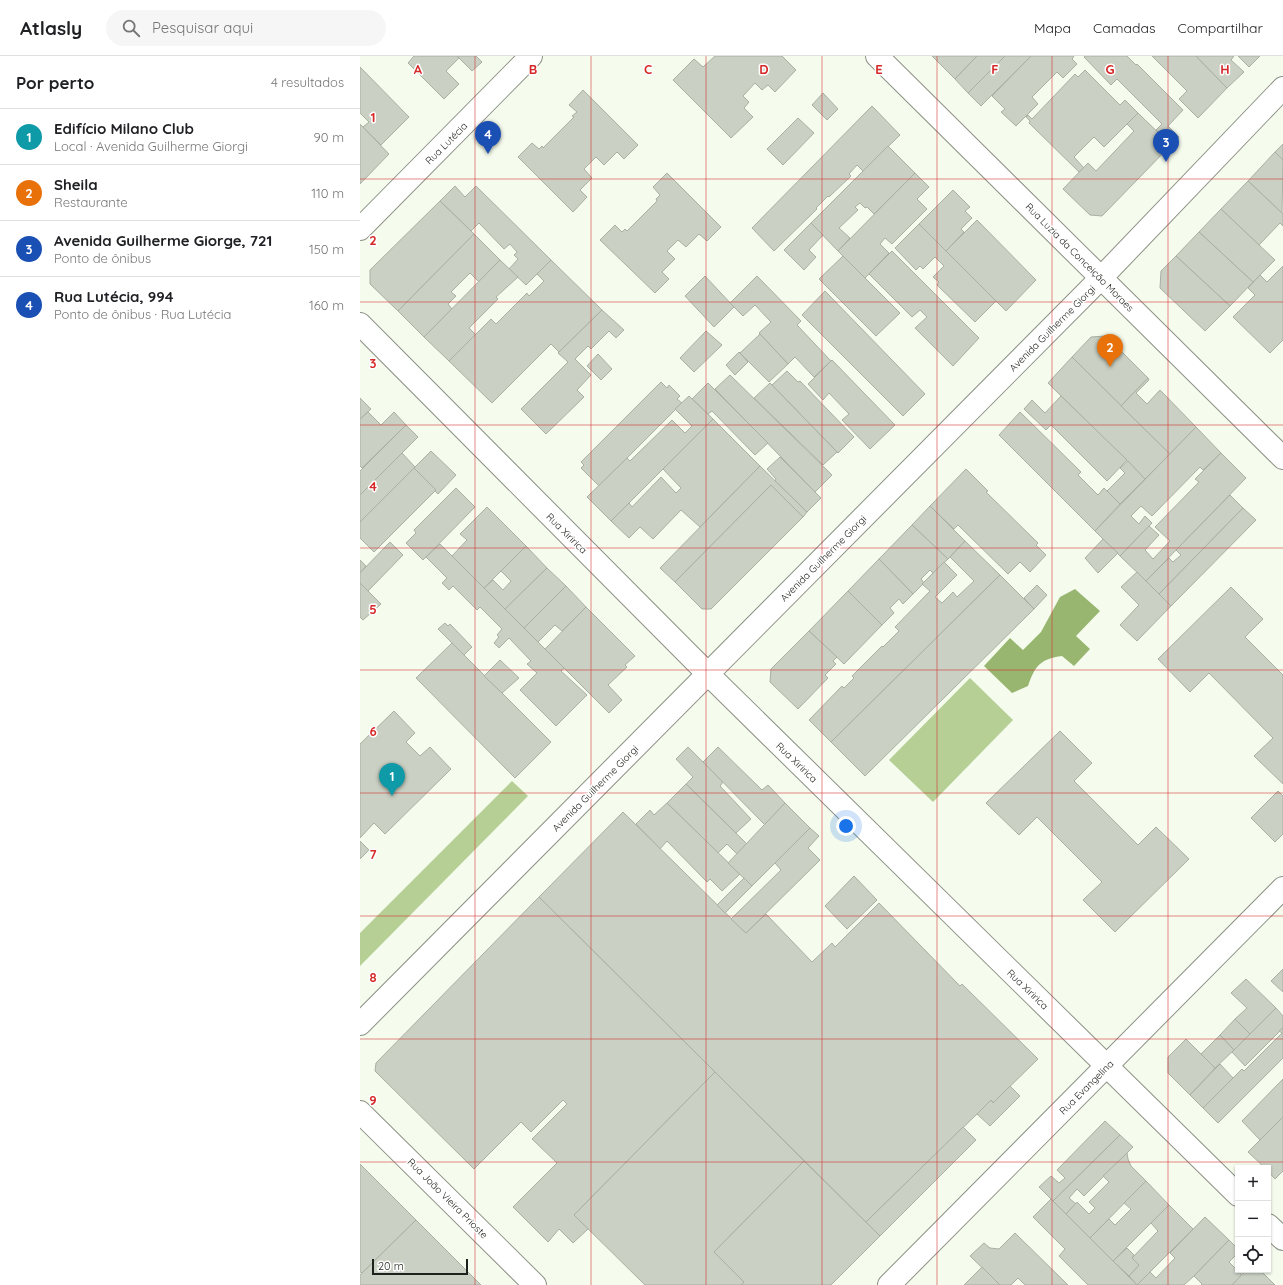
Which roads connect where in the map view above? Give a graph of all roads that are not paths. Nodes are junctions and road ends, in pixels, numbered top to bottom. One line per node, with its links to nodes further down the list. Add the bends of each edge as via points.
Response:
1 (531, 56): 4 (street, Rua Lutécia)
2 (877, 56): 5 (street, Rua Luzia da Conceição Moraes)
3 (1283, 88): 5 (street, Avenida Guilherme Giorgi)
4 (360, 229)
5 (1101, 278): 7 (street, Rua Luzia da Conceição Moraes); 8 (street, Avenida Guilherme Giorgi)
6 (360, 324): 8 (street, Rua Xiririca)
7 (1283, 458)
8 (708, 674): 10 (street, Avenida Guilherme Giorgi); 11 (street, Rua Xiririca)
9 (1283, 888): 11 (street, Rua Evangelina)
10 (360, 1024)
11 (1107, 1067): 13 (street, Rua Xiririca); 17 (street, Rua Evangelina)
12 (360, 1112): 16 (street, Rua João Vieira Prioste)
13 (1235, 1192)
14 (1271, 1228): 15 (street)
15 (1283, 1239)
16 (536, 1285)
17 (889, 1285)

